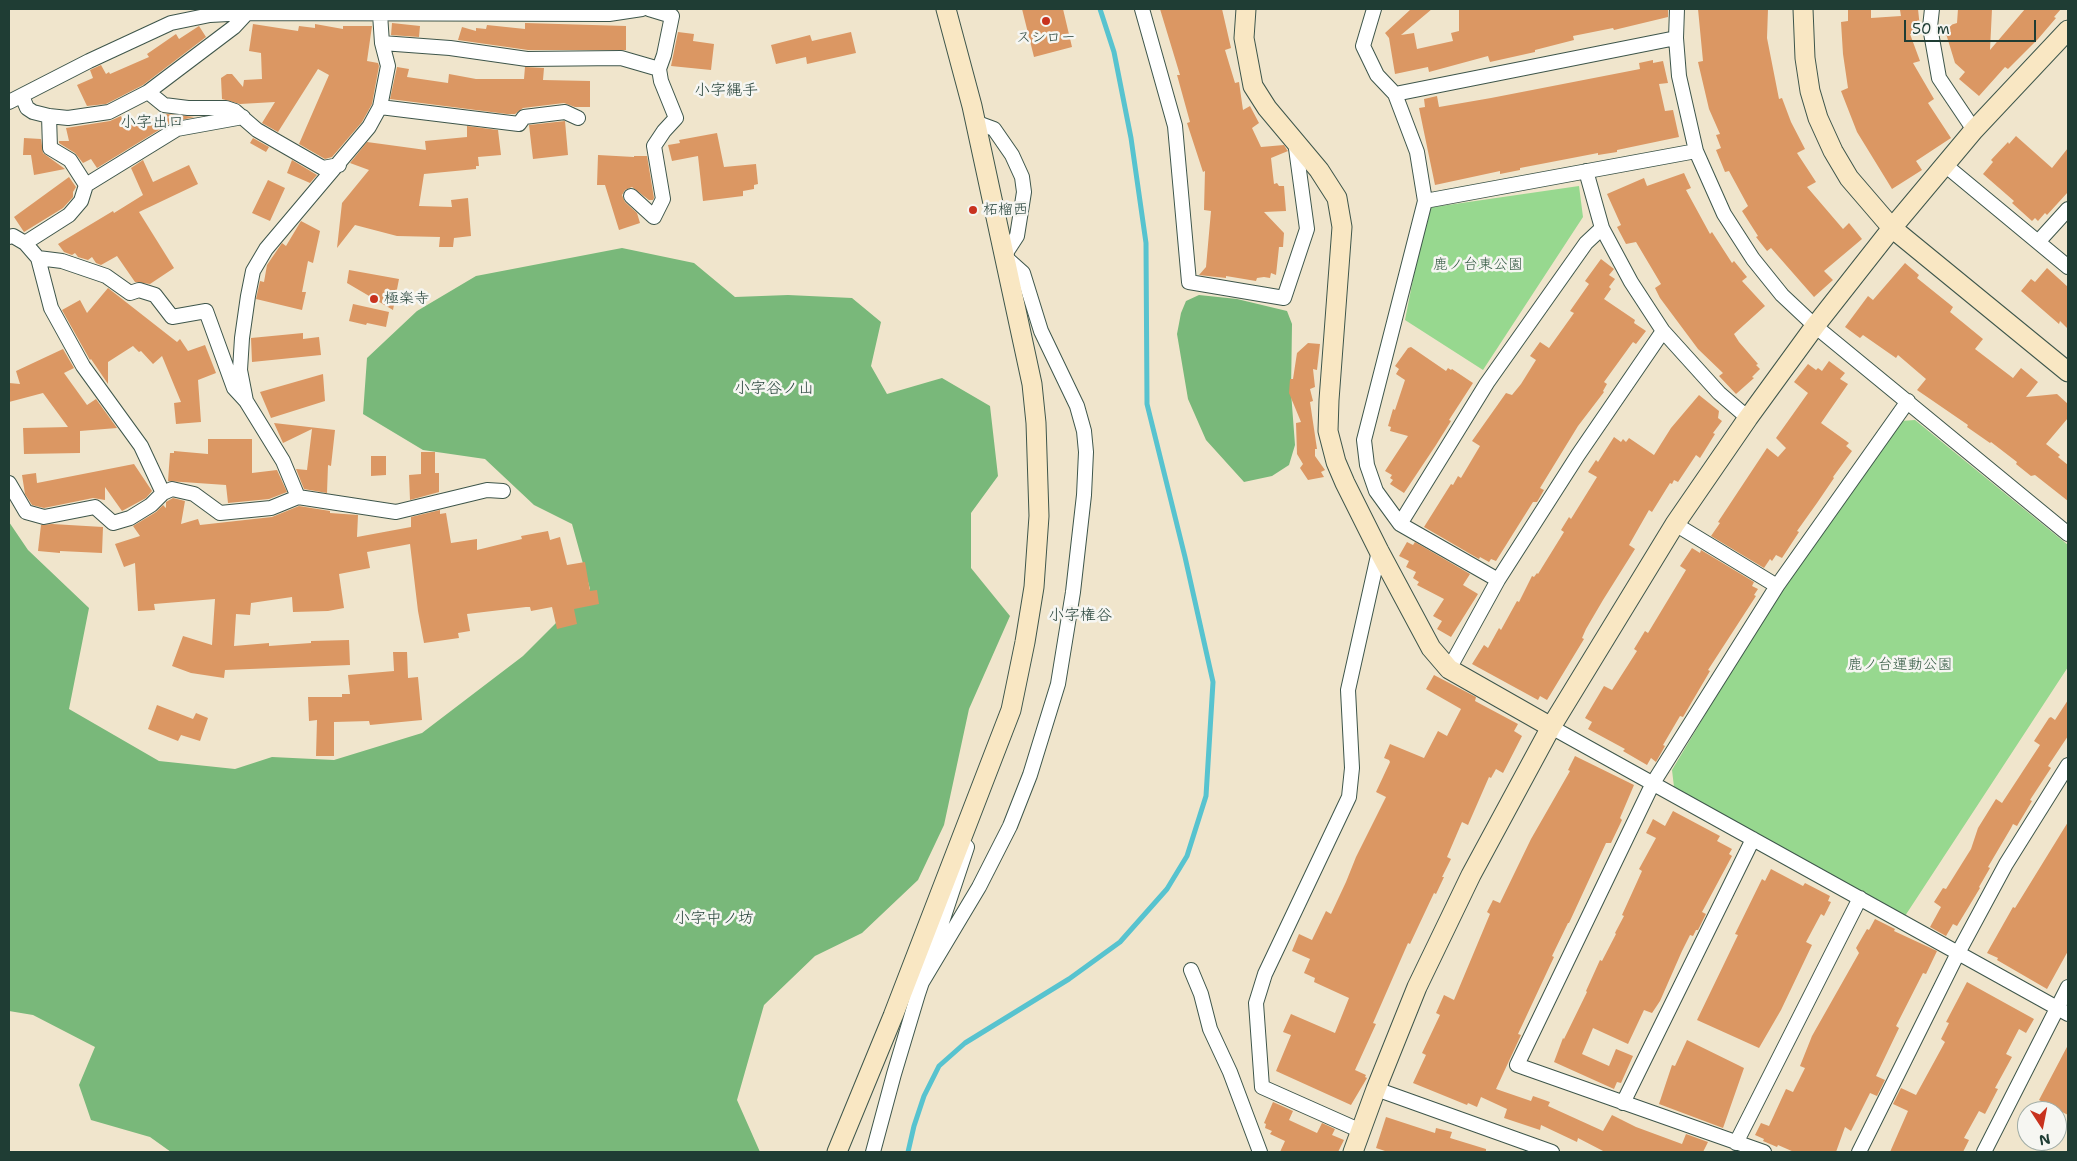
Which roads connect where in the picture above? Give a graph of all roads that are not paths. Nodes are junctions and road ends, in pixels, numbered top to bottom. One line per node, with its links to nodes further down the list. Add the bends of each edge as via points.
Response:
1 (642, 9): 11 (street, via 609,14)
2 (649, 9): 15 (street, via 672,16)
3 (946, 9): 24 (street)
4 (1142, 9): 26 (street, via 1175,126 1190,282 1284,298 1307,229)
5 (1246, 9): 26 (street, via 1244,38 1253,86)
6 (1374, 9): 17 (street, via 1363,46 1377,75)
7 (1677, 9): 13 (street)
8 (1803, 9): 36 (street, via 1804,58 1818,118 1849,178)
9 (1932, 9): 25 (street, via 1930,28 1938,78)
10 (247, 13): 11 (street); 16 (street, via 234,27); 18 (street, via 210,15 171,23)
11 (380, 14): 14 (street)
12 (2068, 30): 25 (street)
13 (1676, 38): 17 (street); 27 (street, via 1679,76)
14 (382, 43): 15 (street, via 450,48 526,59 621,58); 20 (street, via 388,66)
15 (659, 69): 32 (street, via 676,118 654,146 663,199 654,217)
16 (148, 92): 21 (street, via 109,112 68,118); 22 (street, via 164,104 226,108)
17 (1395, 94): 33 (street, via 1417,152)
18 (22, 96): 19 (street); 21 (street, via 26,108)
19 (9, 102)
20 (380, 107): 23 (street, via 519,124 524,117 565,112); 29 (street, via 369,127)
21 (49, 116): 31 (street, via 50,148 70,160)
22 (242, 117): 29 (street, via 257,130 323,168); 31 (street, via 177,129)
23 (578, 118)
24 (976, 122): 40 (street); 40 (street, via 994,129 1022,177 1024,192 1017,236)
25 (1974, 130): 28 (street)
26 (1295, 140): 56 (street, via 1337,198 1342,227 1328,431 1344,482)
27 (1696, 151): 30 (street); 43 (street, via 1724,214 1753,259 1782,295)
28 (1945, 164): 36 (street); 38 (street)
29 (339, 165): 46 (street, via 266,249 253,271 240,370)
30 (1586, 171): 33 (street); 35 (street)
31 (86, 185): 39 (street, via 81,201 69,215)
32 (631, 196)
33 (1425, 202): 53 (street, via 1364,440 1367,465 1376,491)
34 (2068, 209): 38 (street)
35 (1602, 228): 44 (street); 53 (street, via 1586,242 1498,368)
36 (1892, 228): 43 (street); 45 (street)
37 (9, 237): 39 (street)
38 (2038, 242): 42 (street)
39 (25, 243): 41 (street)
40 (1004, 256): 63 (street, via 1032,384 1039,516 1034,587 1019,671 1011,710); 68 (street, via 1023,273 1041,331 1077,406 1084,431 1084,495 1073,592 1058,684 1030,775 1010,826 980,887)
41 (38, 258): 46 (street, via 62,261 106,276 130,293 139,290 156,295 172,317 206,311 234,388); 51 (street, via 51,308 83,366 141,446)
42 (2068, 267)
43 (1815, 326): 47 (street); 48 (street)
44 (1663, 332): 48 (street, via 1719,393); 57 (street, via 1578,454)
45 (2068, 372)
46 (246, 401): 52 (street, via 283,461)
47 (1908, 401): 55 (street); 58 (street)
48 (1748, 418): 54 (street)
49 (9, 483): 51 (street, via 26,512 44,517 95,506 113,523 130,518)
50 (504, 491): 52 (street, via 486,490 396,512)
51 (163, 493): 52 (street, via 172,489 194,494 220,512 271,508)
52 (298, 497)
53 (1400, 524): 57 (street)
54 (1675, 524): 58 (street); 60 (street)
55 (2068, 534)
56 (1379, 551): 59 (street, via 1431,648); 73 (street, via 1348,690 1352,768 1349,797 1265,974 1256,1003 1262,1087)
57 (1498, 580): 59 (street)
58 (1777, 586): 62 (street)
59 (1449, 669): 60 (street)
60 (1551, 727): 62 (street); 71 (street, via 1471,875 1417,988)
61 (2068, 765): 66 (street, via 2006,864)
62 (1653, 783): 64 (street); 72 (street, via 1517,1065)
63 (984, 785): 68 (street, via 974,827); 75 (street)
64 (1753, 839): 65 (street); 72 (street)
65 (1860, 898): 66 (street); 74 (street)
66 (1958, 952): 70 (street); 81 (street)
67 (1191, 970): 77 (street, via 1210,1028)
68 (921, 984): 76 (street)
69 (2068, 986): 70 (street)
70 (2062, 1011): 82 (street)
71 (1376, 1089): 73 (street); 79 (street)
72 (1623, 1103): 74 (street)
73 (1361, 1131): 78 (street)
74 (1736, 1142): 80 (street)
75 (836, 1152)
76 (873, 1152)
77 (1260, 1152)
78 (1354, 1152)
79 (1552, 1152)
80 (1764, 1152)
81 (1859, 1152)
82 (1984, 1152)

